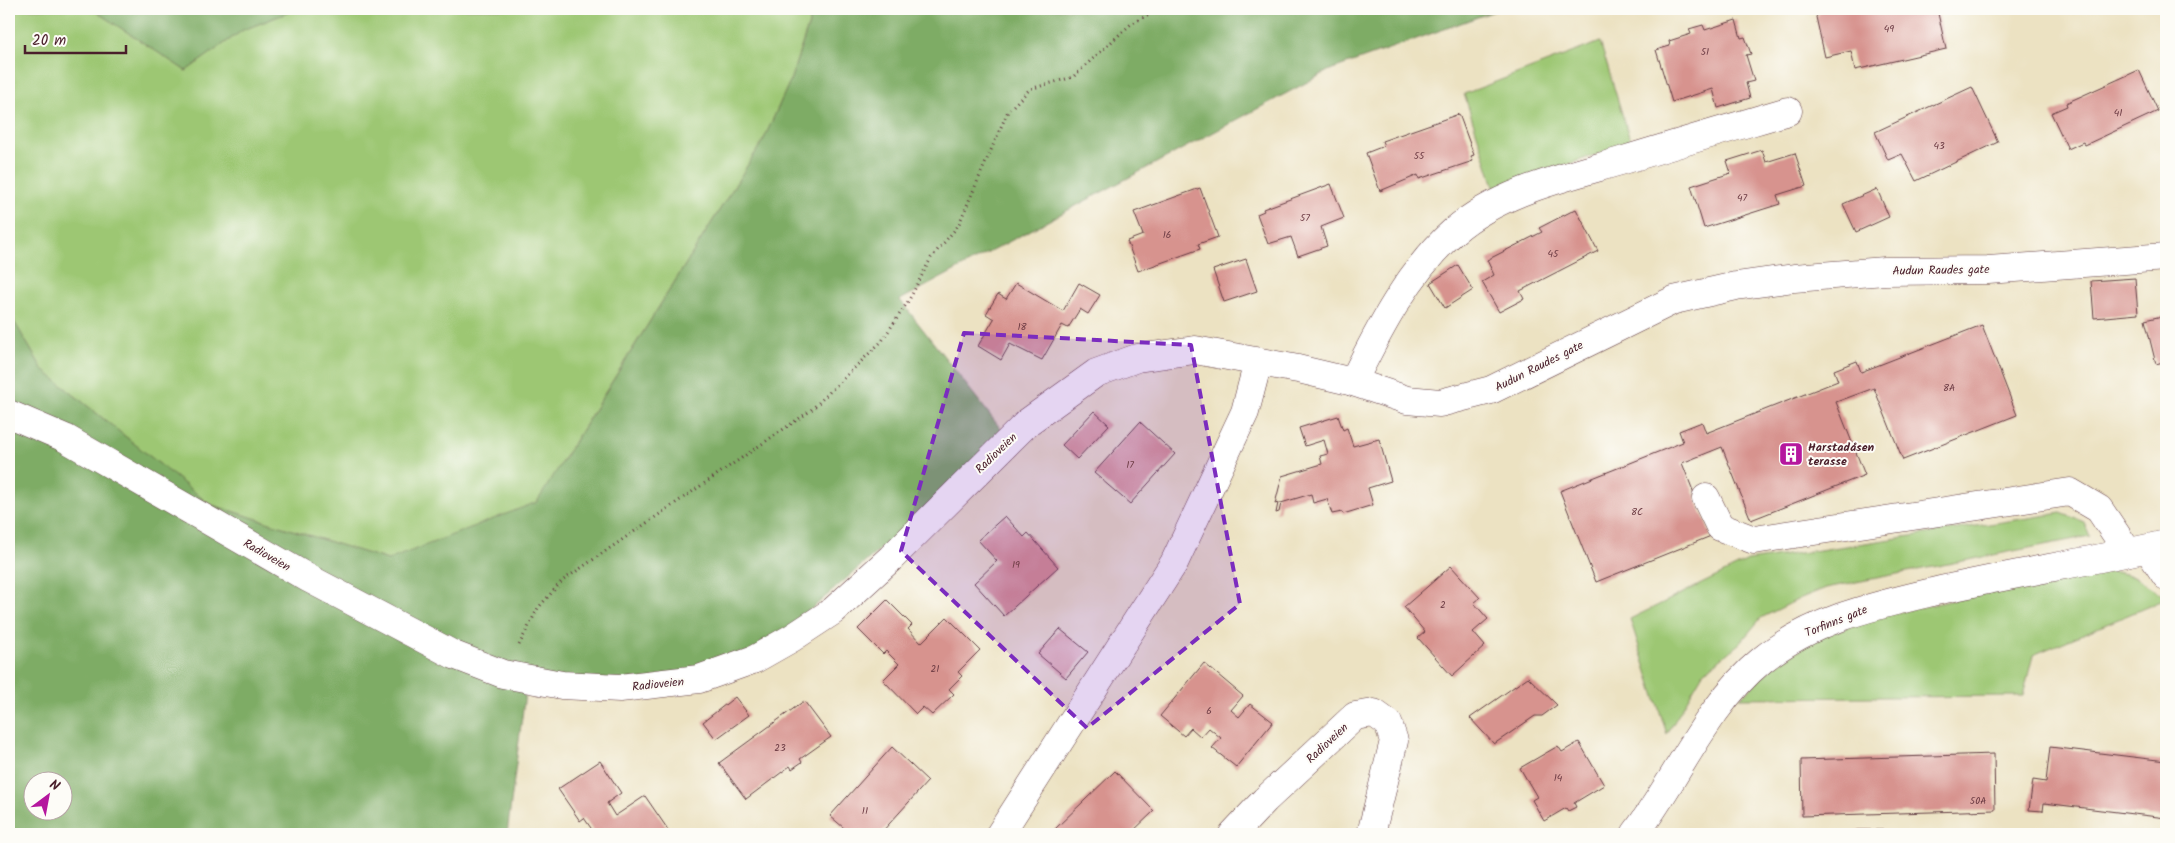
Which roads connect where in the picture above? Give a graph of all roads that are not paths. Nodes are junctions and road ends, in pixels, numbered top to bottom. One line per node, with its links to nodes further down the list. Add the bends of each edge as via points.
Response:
1 (1788, 111): 4 (street, via 1544,184 1490,207 1455,231 1426,261 1378,334)
2 (2166, 257): 4 (street, Audun Raudes gate, via 1988,270 1885,271 1746,284 1674,300 1491,390 1440,403 1407,400)
3 (1258, 362): 4 (street, Radioveien); 5 (street, Radioveien, via 1195,350 1138,358 1096,373 1028,422 833,611 755,659 699,679 635,687 562,685 503,674 454,655 308,578 65,438); 9 (street, via 1245,412 1174,563)
4 (1354, 382)
5 (9, 414)
6 (1706, 498): 7 (street, via 1720,527 1754,540 2070,492 2099,509)
7 (2147, 548): 8 (street); 12 (street, Torfinns gate, via 1983,580 1877,605 1833,619 1797,637 1761,661 1724,699)
8 (2166, 576)
9 (1000, 834)
10 (1233, 834): 11 (street, Radioveien, via 1356,716 1374,713 1388,723 1394,741)
11 (1371, 834)
12 (1635, 834)

